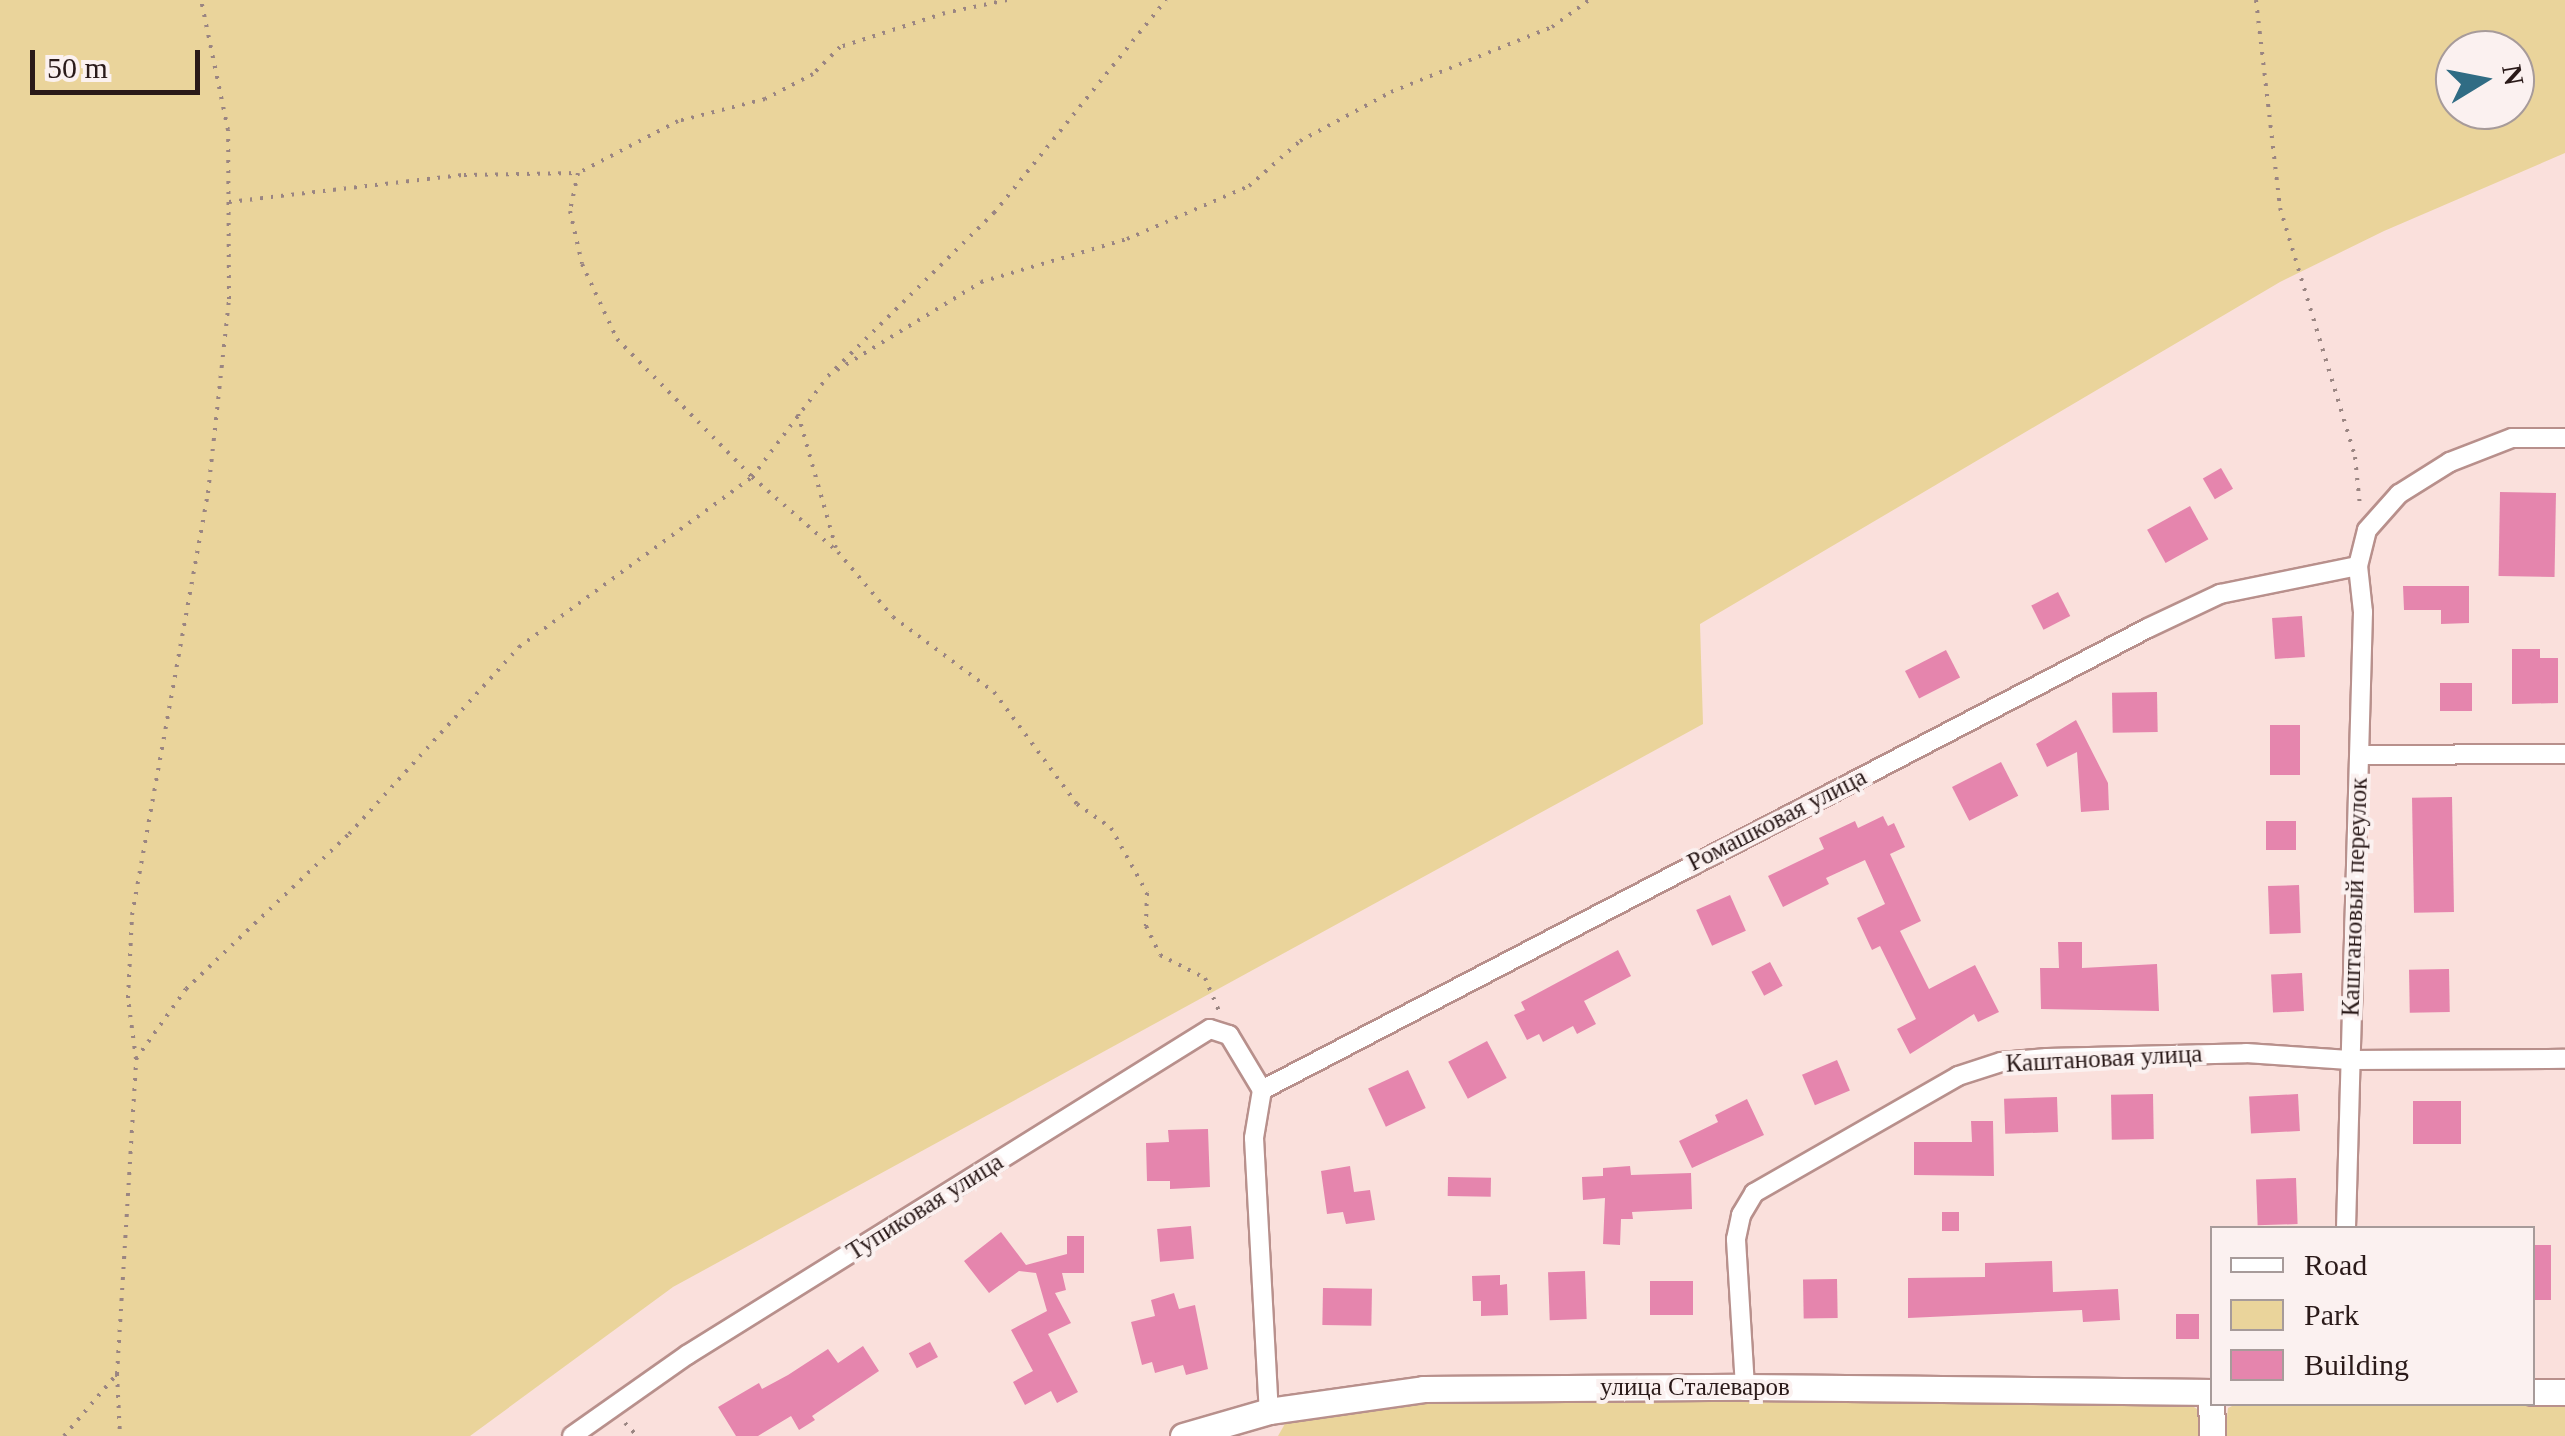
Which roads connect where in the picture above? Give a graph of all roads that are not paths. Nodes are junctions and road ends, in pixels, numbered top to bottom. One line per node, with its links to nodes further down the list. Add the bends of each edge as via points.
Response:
1 (2565, 438): 2 (street, via 2512,438 2450,462 2399,494 2367,530)
2 (2358, 566): 4 (street, Каштановый переулок); 7 (street, Ромашковая улица, via 2220,594 2148,628)
3 (2565, 754): 4 (street)
4 (2360, 755): 6 (street, Каштановый переулок)
5 (2565, 1059): 6 (street, Каштановая улица)
6 (2349, 1060): 8 (street, Каштановый переулок); 9 (street, Каштановая улица, via 2246,1053 2048,1058 2001,1062 1958,1076 1754,1193 1736,1239)
7 (1262, 1090): 14 (street, via 1254,1138); 15 (street, Тупиковая улица, via 1229,1034 1210,1029 688,1355)
8 (2346, 1226)
9 (1746, 1386): 10 (main road, улица Сталеваров); 14 (main road, улица Сталеваров, via 1423,1389)
10 (2210, 1392)
11 (2535, 1392): 12 (main road)
12 (2565, 1392)
13 (2212, 1406): 17 (main road)
14 (1271, 1423): 16 (main road, улица Сталеваров)
15 (572, 1436)
16 (1182, 1436)
17 (2212, 1436)

